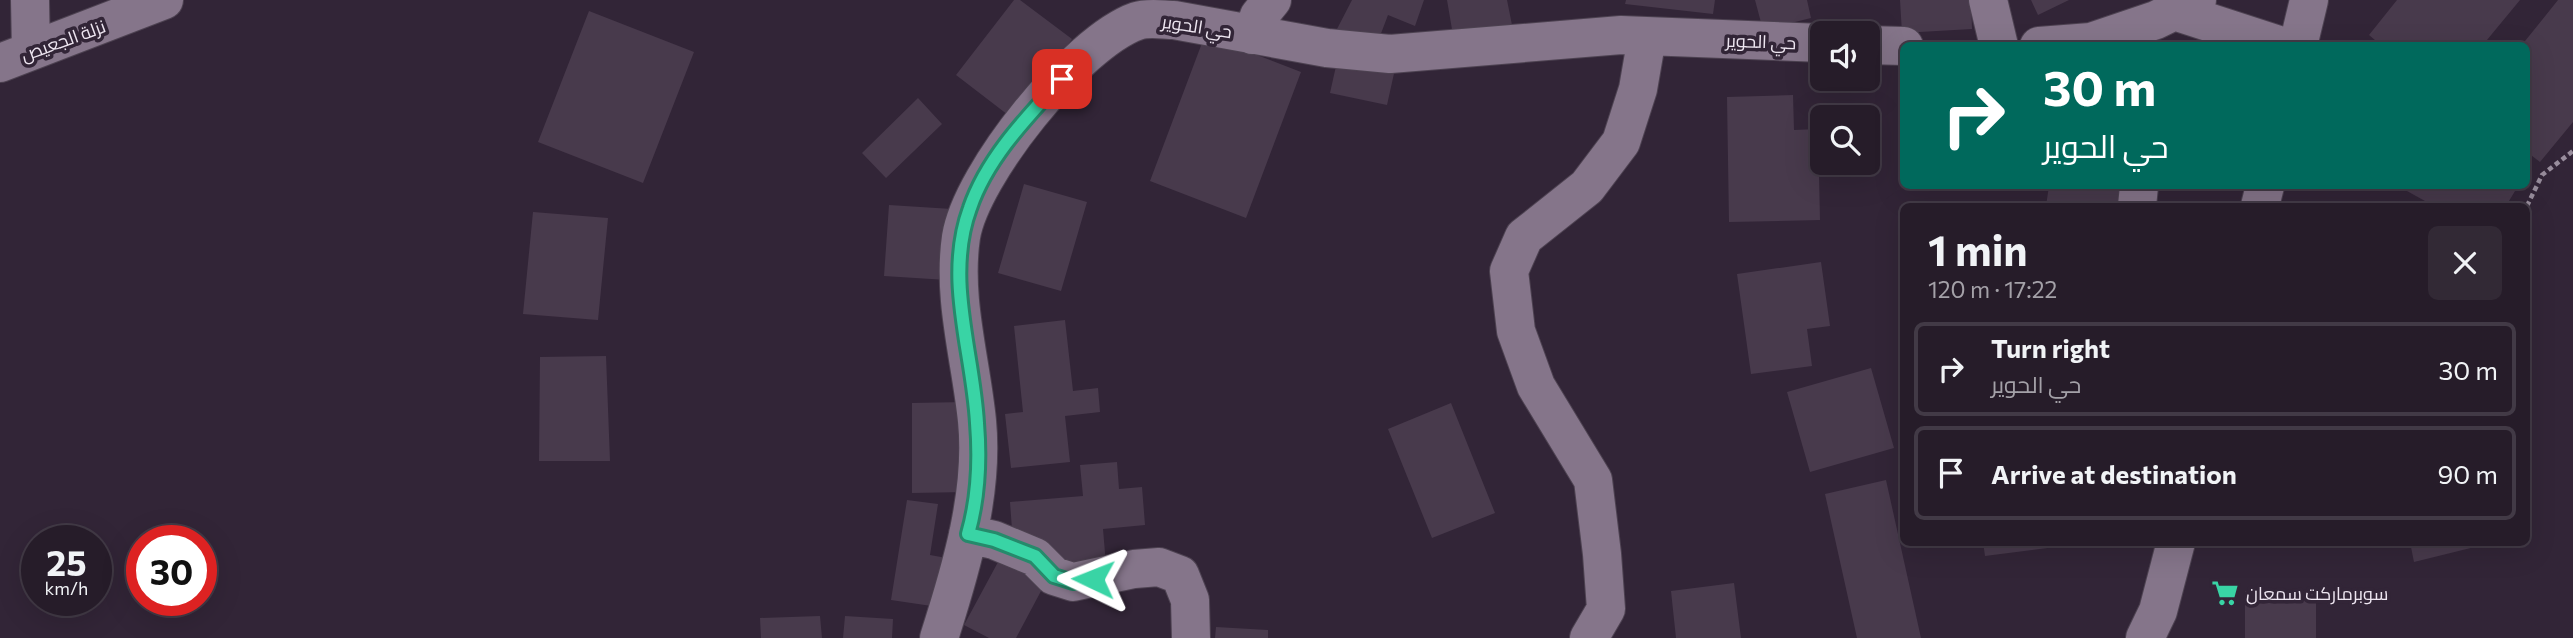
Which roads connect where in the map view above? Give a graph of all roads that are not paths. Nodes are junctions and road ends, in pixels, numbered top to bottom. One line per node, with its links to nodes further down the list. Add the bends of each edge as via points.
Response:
1 (30, 0): 17 (street)
2 (164, 0): 17 (street, نزلة الجعيص)
3 (1272, 0): 8 (street)
4 (1988, 0): 10 (street)
5 (2309, 0): 13 (street)
6 (1135, 10): 8 (street, حي الحوير); 18 (street, حي الحوير, via 1032,111 987,172 970,206 961,236 961,316 977,422 978,480)
7 (2170, 19): 11 (street); 12 (street)
8 (1252, 35): 9 (street, حي الحوير, via 1390,54 1621,35)
9 (1647, 37): 14 (street, حي الحوير); 24 (street, via 1621,142 1587,187 1524,237 1509,271 1516,331 1536,386 1593,480 1605,609)
10 (1998, 42)
11 (2091, 42)
12 (2265, 42)
13 (2299, 42)
14 (1810, 43)
15 (1880, 45): 16 (street)
16 (1900, 46)
17 (16, 57)
18 (968, 534): 22 (street, حي الحوير); 23 (street, via 1035,556 1054,576 1073,582 1159,567 1180,575 1190,600)
19 (2149, 546): 21 (street)
20 (2175, 546): 21 (street)
21 (2166, 580): 25 (street)
22 (939, 638)
23 (1191, 638)
24 (1588, 638)
25 (2146, 638)

